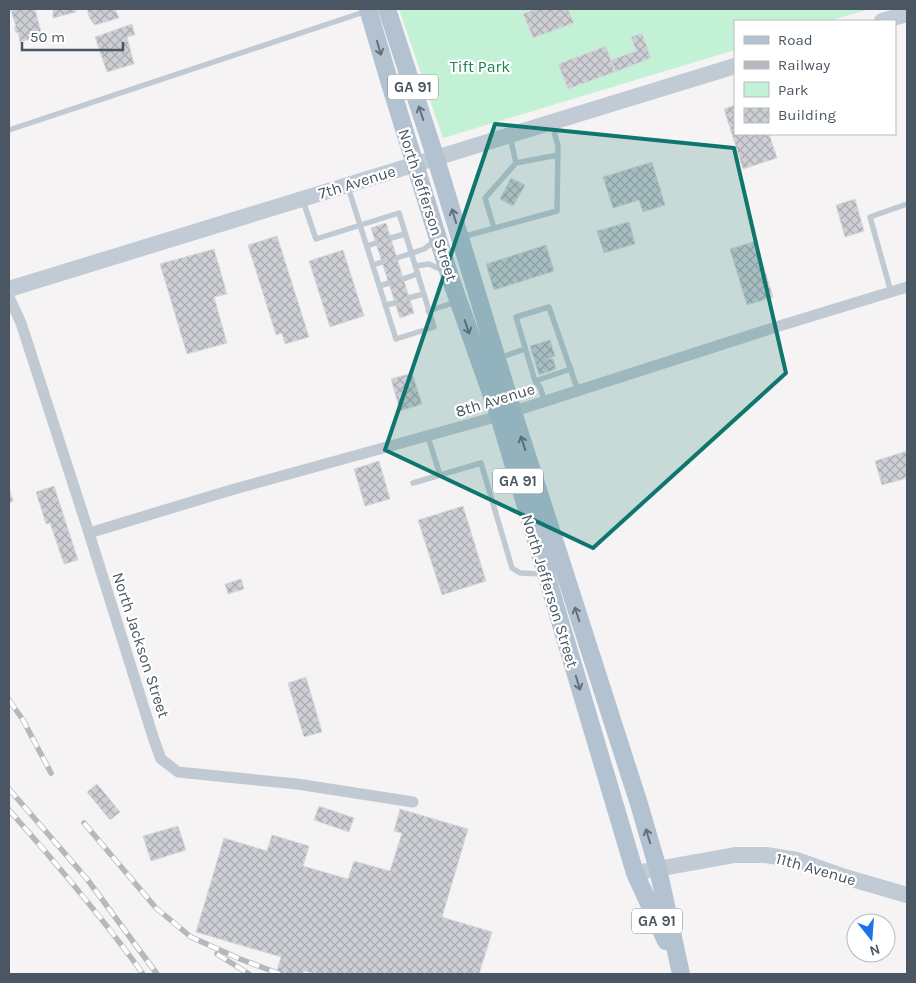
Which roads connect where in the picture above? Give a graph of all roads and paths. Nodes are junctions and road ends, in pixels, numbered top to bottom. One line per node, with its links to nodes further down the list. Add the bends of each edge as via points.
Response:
1 (387, 9): 10 (main road, North Jefferson Street / GA 91, one-way to 1)
2 (368, 10): 7 (lane); 12 (main road, North Jefferson Street / GA 91, one-way to 12)
3 (907, 14): 4 (street)
4 (886, 20)
5 (734, 66): 6 (street, 7th Avenue)
6 (552, 122): 8 (street, 7th Avenue); 9 (lane)
7 (9, 130)
8 (510, 135): 10 (street, 7th Avenue); 11 (lane)
9 (558, 155): 11 (lane); 18 (lane, via 557,210)
10 (436, 159): 12 (street, 7th Avenue); 21 (main road, North Jefferson Street / GA 91, one-way to 10)
11 (516, 163): 18 (lane, via 486,198)
12 (415, 164): 13 (street, 7th Avenue); 17 (main road, North Jefferson Street / GA 91)
13 (348, 185): 14 (street, 7th Avenue); 16 (lane)
14 (303, 198): 16 (lane, via 316,239); 35 (street, 7th Avenue)
15 (907, 204): 36 (lane, via 870,217)
16 (360, 224): 19 (lane, via 399,213); 23 (lane)
17 (435, 228): 24 (lane, via 432,243); 30 (main road, North Jefferson Street / GA 91)
18 (494, 228): 21 (lane)
19 (405, 234): 20 (lane); 24 (lane)
20 (391, 238)
21 (460, 238): 45 (main road, North Jefferson Street / GA 91)
22 (376, 243): 23 (lane)
23 (367, 246): 27 (lane)
24 (411, 253): 25 (lane); 28 (lane)
25 (397, 258)
26 (382, 262): 27 (lane)
27 (373, 265): 33 (lane)
28 (415, 266): 29 (lane); 30 (lane, via 429,264 441,268)
29 (417, 274): 31 (lane); 37 (lane)
30 (450, 277): 41 (main road, North Jefferson Street / GA 91)
31 (403, 278)
32 (389, 283): 33 (lane)
33 (379, 286): 42 (lane)
34 (907, 287): 36 (street, 8th Avenue)
35 (9, 289)
36 (891, 292): 48 (street, 8th Avenue)
37 (423, 294): 39 (lane); 43 (lane)
38 (9, 297): 54 (street, North Jackson Street, via 22,324)
39 (409, 298)
40 (395, 302): 42 (lane)
41 (458, 302): 43 (lane); 50 (main road, North Jefferson Street / GA 91, one-way to 50)
42 (385, 306): 43 (lane, via 396,339 434,327)
43 (428, 311)
44 (525, 349): 45 (lane); 46 (lane, via 516,317 549,307); 47 (lane)
45 (497, 359): 50 (main road, North Jefferson Street / GA 91)
46 (571, 369): 47 (lane); 48 (lane)
47 (535, 381): 49 (lane)
48 (578, 392): 49 (street, 8th Avenue)
49 (545, 402): 50 (street, 8th Avenue)
50 (506, 414): 51 (street, 8th Avenue); 55 (main road, North Jefferson Street / GA 91); 57 (main road, North Jefferson Street / GA 91, one-way to 50)
51 (428, 437): 52 (lane); 54 (street, 8th Avenue, via 231,490)
52 (440, 475): 53 (lane); 55 (lane, via 481,463 512,568 520,573)
53 (413, 483)
54 (90, 533): 56 (street, North Jackson Street, via 161,759 178,772 296,784)
55 (546, 574): 58 (main road, North Jefferson Street / GA 91, one-way to 58)
56 (413, 802)
57 (658, 869): 58 (street, 11th Avenue); 59 (street, 11th Avenue, via 735,855 766,855 797,860 845,878); 60 (main road, North Jefferson Street / GA 91)
58 (635, 873): 60 (main road, North Jefferson Street / GA 91)
59 (907, 895)
60 (680, 971)

